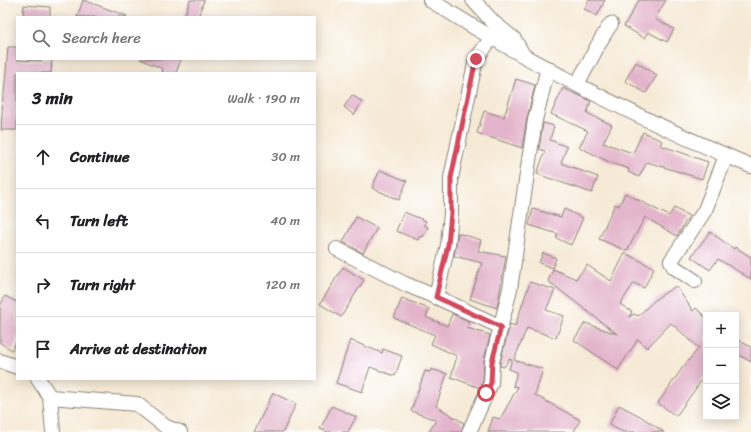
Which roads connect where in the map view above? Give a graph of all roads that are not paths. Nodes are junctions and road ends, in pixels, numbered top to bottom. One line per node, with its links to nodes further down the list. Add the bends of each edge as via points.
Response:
1 (430, 0): 4 (street)
2 (473, 0): 5 (street, via 494,23 514,39)
3 (611, 24): 7 (street, via 600,39)
4 (491, 38): 5 (street); 12 (street, via 476,59 451,178 448,245)
5 (524, 55): 6 (street)
6 (548, 68): 7 (street); 13 (street, via 536,120 510,289)
7 (577, 83): 8 (street, via 658,126)
8 (726, 156): 9 (street); 11 (street, via 705,210 671,261)
9 (751, 166)
10 (337, 249): 12 (street)
11 (695, 281)
12 (436, 297): 13 (street)
13 (501, 327): 20 (street, via 492,362 491,383)
14 (0, 361): 15 (street)
15 (16, 367)
16 (39, 380): 17 (street)
17 (50, 397): 18 (street); 19 (street, via 137,404 166,427)
18 (53, 432)
19 (180, 432)
20 (469, 432)

